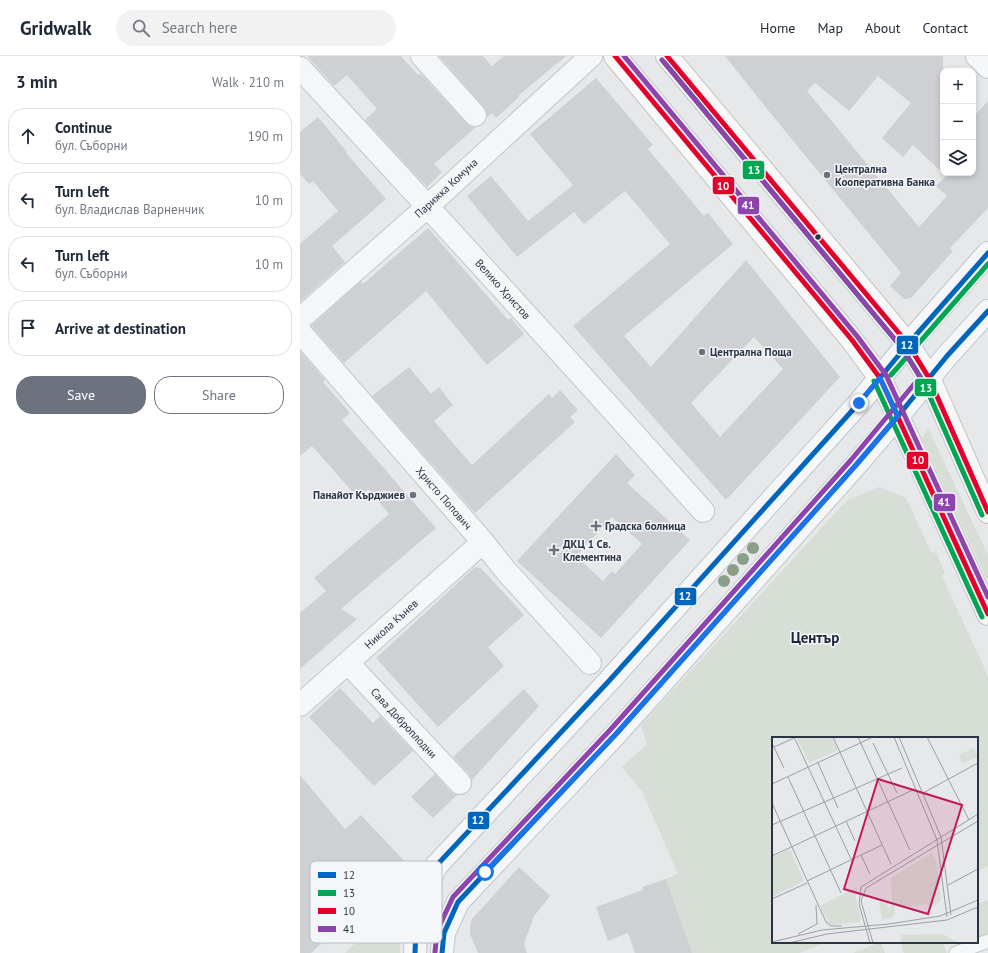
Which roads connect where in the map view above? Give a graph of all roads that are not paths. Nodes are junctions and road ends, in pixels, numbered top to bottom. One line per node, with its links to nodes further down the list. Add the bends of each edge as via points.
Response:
1 (422, 56): 8 (street)
2 (591, 56): 9 (street, Парижка Комуна)
3 (615, 56): 15 (main road, via 852,340)
4 (977, 56): 6 (street)
5 (670, 57): 14 (main road)
6 (988, 67)
7 (300, 68): 9 (street, Велико Христов)
8 (476, 115)
9 (428, 206): 12 (street, Парижка Комуна); 18 (street, Велико Христов)
10 (988, 253): 14 (street)
11 (988, 311): 16 (street)
12 (300, 319)
13 (300, 332): 20 (street, Христо Попович)
14 (908, 344): 15 (street); 16 (main road)
15 (880, 378): 17 (main road); 26 (street, via 608,682)
16 (929, 378): 17 (street); 19 (main road)
17 (898, 416): 21 (main road); 30 (street, via 616,734 458,902 444,933)
18 (703, 511)
19 (988, 512)
20 (482, 542): 22 (street, Никола Кънев); 23 (street, Христо Попович)
21 (988, 614)
22 (348, 663): 24 (street, Никола Кънев); 25 (street, Сава Доброплодни)
23 (590, 663)
24 (300, 706)
25 (460, 783)
26 (441, 861)
27 (988, 940): 31 (lane)
28 (415, 943): 29 (street)
29 (415, 953)
30 (442, 953)
31 (956, 953)

